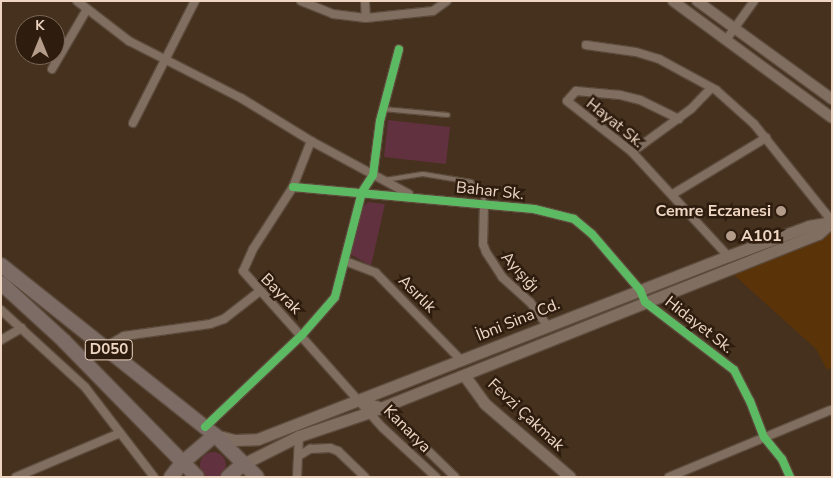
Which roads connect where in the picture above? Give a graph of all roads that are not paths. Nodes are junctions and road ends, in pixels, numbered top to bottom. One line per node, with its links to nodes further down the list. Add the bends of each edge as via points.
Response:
1 (77, 1): 9 (street)
2 (195, 1): 15 (street)
3 (301, 1): 10 (street, via 333,14)
4 (365, 1): 10 (street)
5 (447, 1): 10 (street, via 433,12)
6 (672, 1): 12 (street)
7 (697, 1): 11 (street)
8 (754, 1): 11 (street)
9 (87, 9): 15 (street, via 129,41); 16 (street)
10 (366, 18)
11 (734, 29): 12 (street); 18 (street)
12 (726, 40): 21 (street)
13 (586, 45): 17 (street, via 636,52 659,59)
14 (399, 49): 19 (street)
15 (166, 62): 23 (street); 25 (street, via 241,98)
16 (52, 69)
17 (712, 88): 22 (street); 24 (street, via 737,107)
18 (832, 99)
19 (383, 109): 20 (lane); 27 (street)
20 (448, 115)
21 (832, 118)
22 (679, 119): 26 (street); 26 (street, Hayat Sk., via 640,100 576,91 567,101)
23 (133, 123)
24 (766, 138): 31 (street); 34 (street)
25 (311, 141): 27 (street); 29 (street, Bayrak)
26 (632, 152): 31 (street, Hayat Sk.)
27 (373, 174): 28 (street); 30 (street)
28 (383, 180): 32 (street); 33 (lane, via 423,174 471,182 483,191)
29 (293, 187): 30 (street, Bahar Sk.); 40 (street, Bayrak, via 245,264 243,271)
30 (362, 192): 32 (street, Bahar Sk.); 36 (street)
31 (674, 194): 35 (street, Hayat Sk.)
32 (413, 196): 33 (street, Bahar Sk.)
33 (484, 204): 39 (street, Bahar Sk., via 550,211 574,219 592,234); 43 (street, Ayışığı, via 483,244 486,252 502,277 530,302)
34 (832, 222): 35 (main road, İbni Sina Cd., via 809,226); 41 (main road, İbni Sina Cd., via 818,234)
35 (728, 256): 39 (main road, İbni Sina Cd.)
36 (345, 261): 45 (street, via 334,297); 48 (street, Asırlık, via 376,273)
37 (1, 265): 47 (highway, D050)
38 (1, 283): 59 (highway, D050, via 64,341)
39 (640, 290): 41 (street, Bahar Sk.); 43 (main road, İbni Sina Cd.)
40 (260, 291): 45 (street, Bayrak); 47 (street, via 224,319 210,324 124,336)
41 (645, 302): 49 (main road, İbni Sina Cd.); 57 (street, Hidayet Sk., via 734,370)
42 (1, 310): 44 (street)
43 (547, 325): 48 (main road, İbni Sina Cd.)
44 (22, 328): 46 (street); 55 (street, via 65,366)
45 (302, 335): 50 (street, Bayrak); 54 (street)
46 (1, 340)
47 (105, 347): 54 (highway, D050)
48 (461, 360): 50 (main road, İbni Sina Cd.)
49 (464, 375): 51 (main road, İbni Sina Cd.); 72 (main road, Fevzi Çakmak, via 484,403)
50 (360, 400): 51 (street); 53 (street, Kanarya); 54 (main road, İbni Sina Cd., via 258,439 234,440)
51 (383, 407): 53 (main road, İbni Sina Cd.); 71 (street)
52 (831, 410): 57 (street)
53 (370, 412): 56 (main road, İbni Sina Cd.); 70 (street, Kanarya)
54 (210, 431): 59 (highway); 60 (highway, D050)
55 (120, 433): 62 (street); 63 (street)
56 (299, 436): 58 (street); 60 (main road, İbni Sina Cd.)
57 (764, 437): 61 (street); 73 (street, Hidayet Sk., via 782,459)
58 (300, 455): 68 (street); 69 (street, via 310,449 330,448 338,451)
59 (182, 463): 64 (highway); 65 (highway, D050)
60 (243, 464): 66 (highway); 67 (highway, D050)
61 (674, 476)
62 (16, 477)
63 (154, 477)
64 (171, 477)
65 (197, 477)
66 (228, 477)
67 (258, 477)
68 (297, 477)
69 (365, 477)
70 (436, 477)
71 (456, 477)
72 (570, 477)
73 (790, 477)

